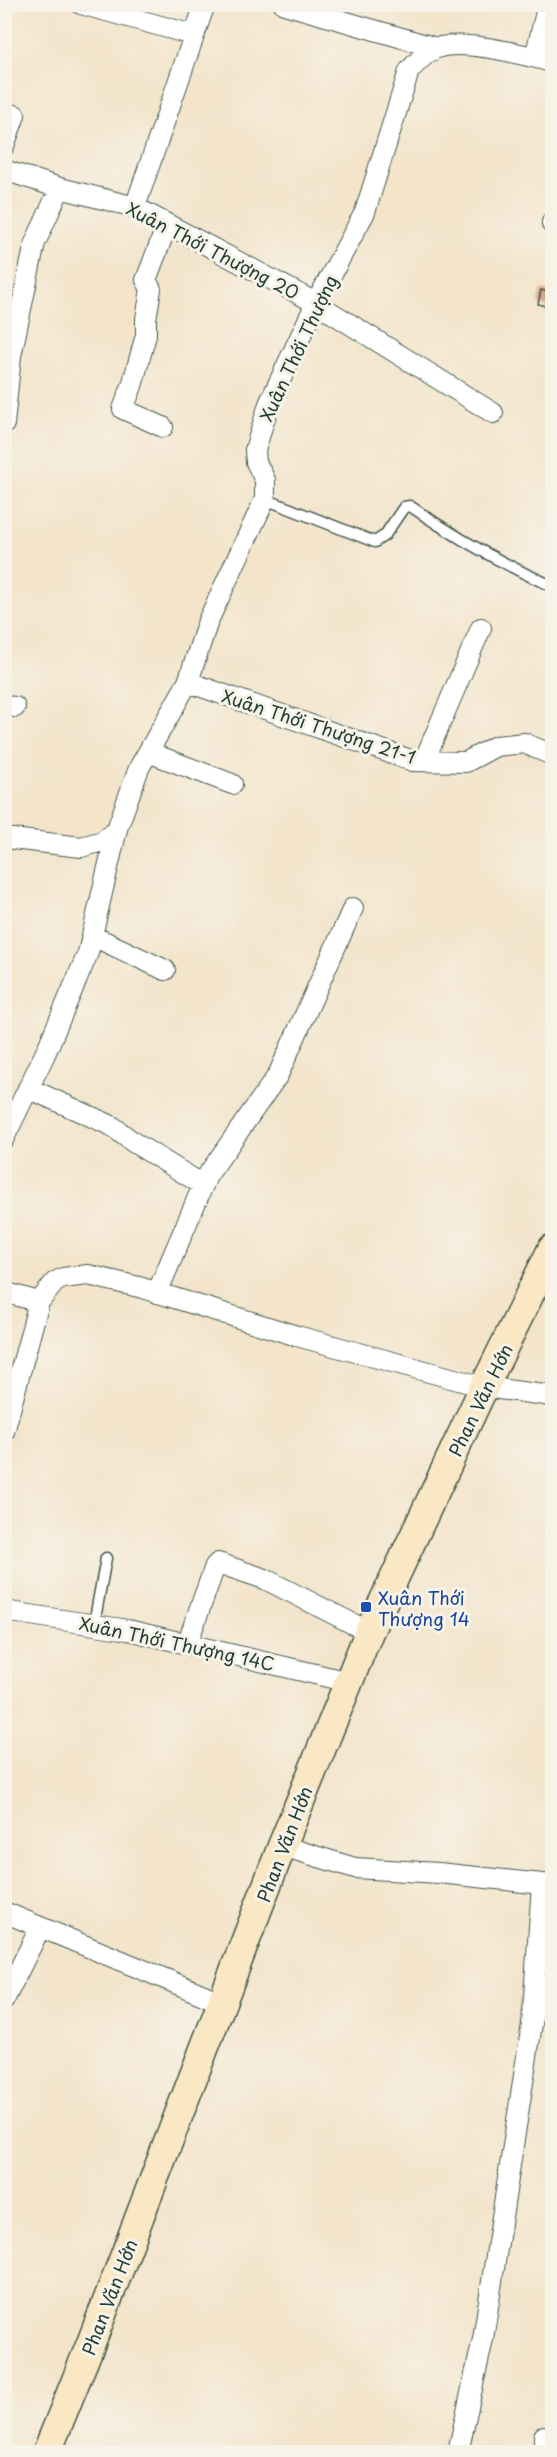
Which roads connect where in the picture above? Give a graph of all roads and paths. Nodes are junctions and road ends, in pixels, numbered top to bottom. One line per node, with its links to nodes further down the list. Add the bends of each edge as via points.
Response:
1 (81, 4): 5 (street)
2 (205, 4): 5 (street)
3 (284, 4): 6 (street)
4 (548, 4): 7 (street)
5 (193, 35): 12 (street)
6 (437, 48): 7 (street, via 464,46); 14 (street, Xuân Thới Thượng, via 408,71 365,212)
7 (544, 60)
8 (15, 114): 9 (street)
9 (4, 146)
10 (4, 170): 11 (street, Xuân Thới Thượng 20)
11 (60, 188): 12 (street, Xuân Thới Thượng 20); 16 (street, via 35,243 11,356)
12 (135, 207): 13 (street, Xuân Thới Thượng 20)
13 (167, 225): 14 (street, Xuân Thới Thượng 20); 17 (street, via 146,280 151,289 146,335 123,409)
14 (316, 303): 15 (street, Xuân Thới Thượng 20); 18 (street, Xuân Thới Thượng, via 269,404 257,443 255,457 265,480)
15 (493, 413)
16 (4, 424)
17 (163, 427)
18 (265, 499): 19 (lane, via 375,542 385,535 404,507 410,506 516,570); 21 (street, via 208,621)
19 (552, 586)
20 (481, 628): 24 (street)
21 (188, 682): 22 (street); 24 (street, Xuân Thới Thượng 21-1, via 413,761)
22 (148, 752): 25 (street); 26 (street)
23 (552, 755): 24 (street, Xuân Thới Thượng 21-1, via 524,743 496,746 466,762)
24 (424, 761)
25 (232, 784)
26 (117, 829): 27 (street, via 104,841 81,847); 29 (street)
27 (4, 838)
28 (353, 908): 33 (street, via 278,1075)
29 (93, 936): 30 (street); 31 (street)
30 (165, 970)
31 (28, 1088): 32 (street); 33 (street, via 112,1126)
32 (4, 1138)
33 (204, 1185): 36 (street)
34 (552, 1249): 38 (main road, Phan Văn Hớn)
35 (4, 1292): 37 (street)
36 (156, 1293): 37 (street, via 87,1275 55,1282); 38 (street)
37 (39, 1302): 40 (street)
38 (484, 1388): 39 (street); 44 (main road, Phan Văn Hớn)
39 (552, 1396)
40 (4, 1432)
41 (106, 1558): 43 (lane)
42 (4, 1611): 43 (street, Xuân Thới Thượng 14C)
43 (94, 1624): 45 (street, Xuân Thới Thượng 14C)
44 (369, 1632): 45 (street, via 265,1579 218,1563); 46 (main road, Phan Văn Hớn)
45 (187, 1644): 46 (street, Xuân Thới Thượng 14C)
46 (349, 1682): 47 (main road, Phan Văn Hớn)
47 (282, 1846): 48 (street, via 355,1868); 52 (main road, Phan Văn Hớn)
48 (547, 1885): 54 (street, via 532,2024 483,2339)
49 (4, 1912): 50 (street)
50 (40, 1928): 51 (street); 52 (street)
51 (4, 2000)
52 (223, 2003): 53 (main road, Phan Văn Hớn)
53 (46, 2452)
54 (458, 2452)

